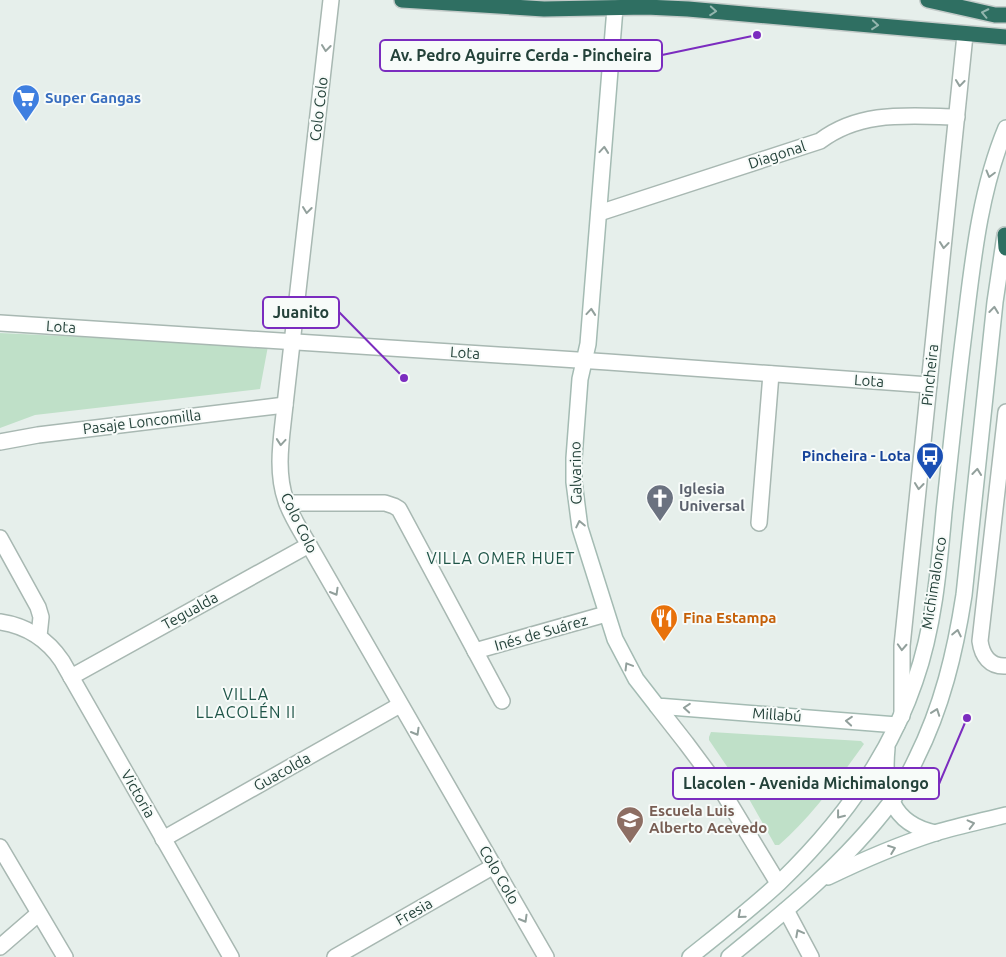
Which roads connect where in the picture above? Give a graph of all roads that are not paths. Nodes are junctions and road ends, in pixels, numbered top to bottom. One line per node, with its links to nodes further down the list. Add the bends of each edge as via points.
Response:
1 (331, 0): 13 (street, Colo Colo, one-way to 13)
2 (402, 0): 4 (highway, via 544,9)
3 (928, 0): 5 (highway, one-way to 3)
4 (615, 8): 6 (highway, one-way to 6, via 707,10); 10 (street, Galvarino, one-way to 4)
5 (1006, 15)
6 (965, 35): 7 (highway); 8 (street, Pincheira, one-way to 8)
7 (1006, 37)
8 (957, 117): 10 (street, Diagonal, via 872,119 835,130 820,141); 16 (street, Pincheira, one-way to 16)
9 (1006, 128): 33 (street, Michimalonco, one-way to 33, via 990,173 976,243 935,595 916,678)
10 (599, 212): 14 (street, Galvarino, one-way to 10)
11 (1005, 242): 35 (street, Michimalonco, one-way to 11, via 909,773 934,718 958,631 995,302)
12 (0, 323): 13 (street, Lota)
13 (292, 342): 14 (street, Lota); 17 (street, Colo Colo)
14 (585, 361): 15 (street, Lota); 24 (street, Galvarino, one-way to 14, via 580,528 574,482 580,379)
15 (771, 374): 16 (street, Lota); 21 (street)
16 (929, 385): 33 (street, Pincheira, one-way to 33, via 902,646)
17 (285, 405): 19 (street, Pasaje Loncomilla); 20 (street, Colo Colo, one-way to 20, via 280,472)
18 (1006, 412): 28 (street, via 980,641 988,661)
19 (0, 442)
20 (287, 503): 23 (street, Colo Colo); 27 (street, Inés de Suárez, via 385,503 394,506 402,515)
21 (759, 523)
22 (0, 538): 26 (street, via 38,607 41,617)
23 (309, 545): 29 (street, Tegualda); 31 (street, Colo Colo, one-way to 31)
24 (606, 614): 27 (street, Inés de Suárez); 32 (street, Galvarino, one-way to 24, via 624,659)
25 (0, 622): 26 (street, Victoria, via 26,628)
26 (39, 636): 29 (street, Victoria, via 56,652)
27 (475, 651): 30 (street, Inés de Suárez)
28 (1006, 666)
29 (72, 677): 38 (street, Victoria)
30 (502, 701)
31 (400, 705): 38 (street, Guacolda); 40 (street, Colo Colo, one-way to 40)
32 (656, 706): 33 (street, Millabú, one-way to 32); 41 (street, Galvarino, via 724,794)
33 (899, 720): 34 (street, Michimalonco)
34 (887, 745): 35 (street, via 886,772); 41 (street, Michimalonco, one-way to 41, via 841,814)
35 (892, 801): 37 (street, via 906,820 922,830); 42 (street, Michimalonco)
36 (1006, 815): 37 (street, one-way to 36)
37 (936, 833): 42 (street, one-way to 37, via 875,855)
38 (163, 839): 47 (street, Victoria)
39 (0, 848): 44 (street)
40 (494, 866): 48 (street, Fresia); 49 (street, Colo Colo, one-way to 49)
41 (778, 883): 50 (street, Michimalonco, one-way to 50)
42 (816, 884): 43 (street, Michimalonco)
43 (786, 910): 51 (street, Michimalonco); 52 (street, one-way to 43)
44 (38, 914): 45 (street); 46 (street)
45 (0, 947)
46 (65, 957)
47 (230, 957)
48 (335, 957)
49 (546, 957)
50 (690, 957)
51 (729, 957)
52 (811, 957)

